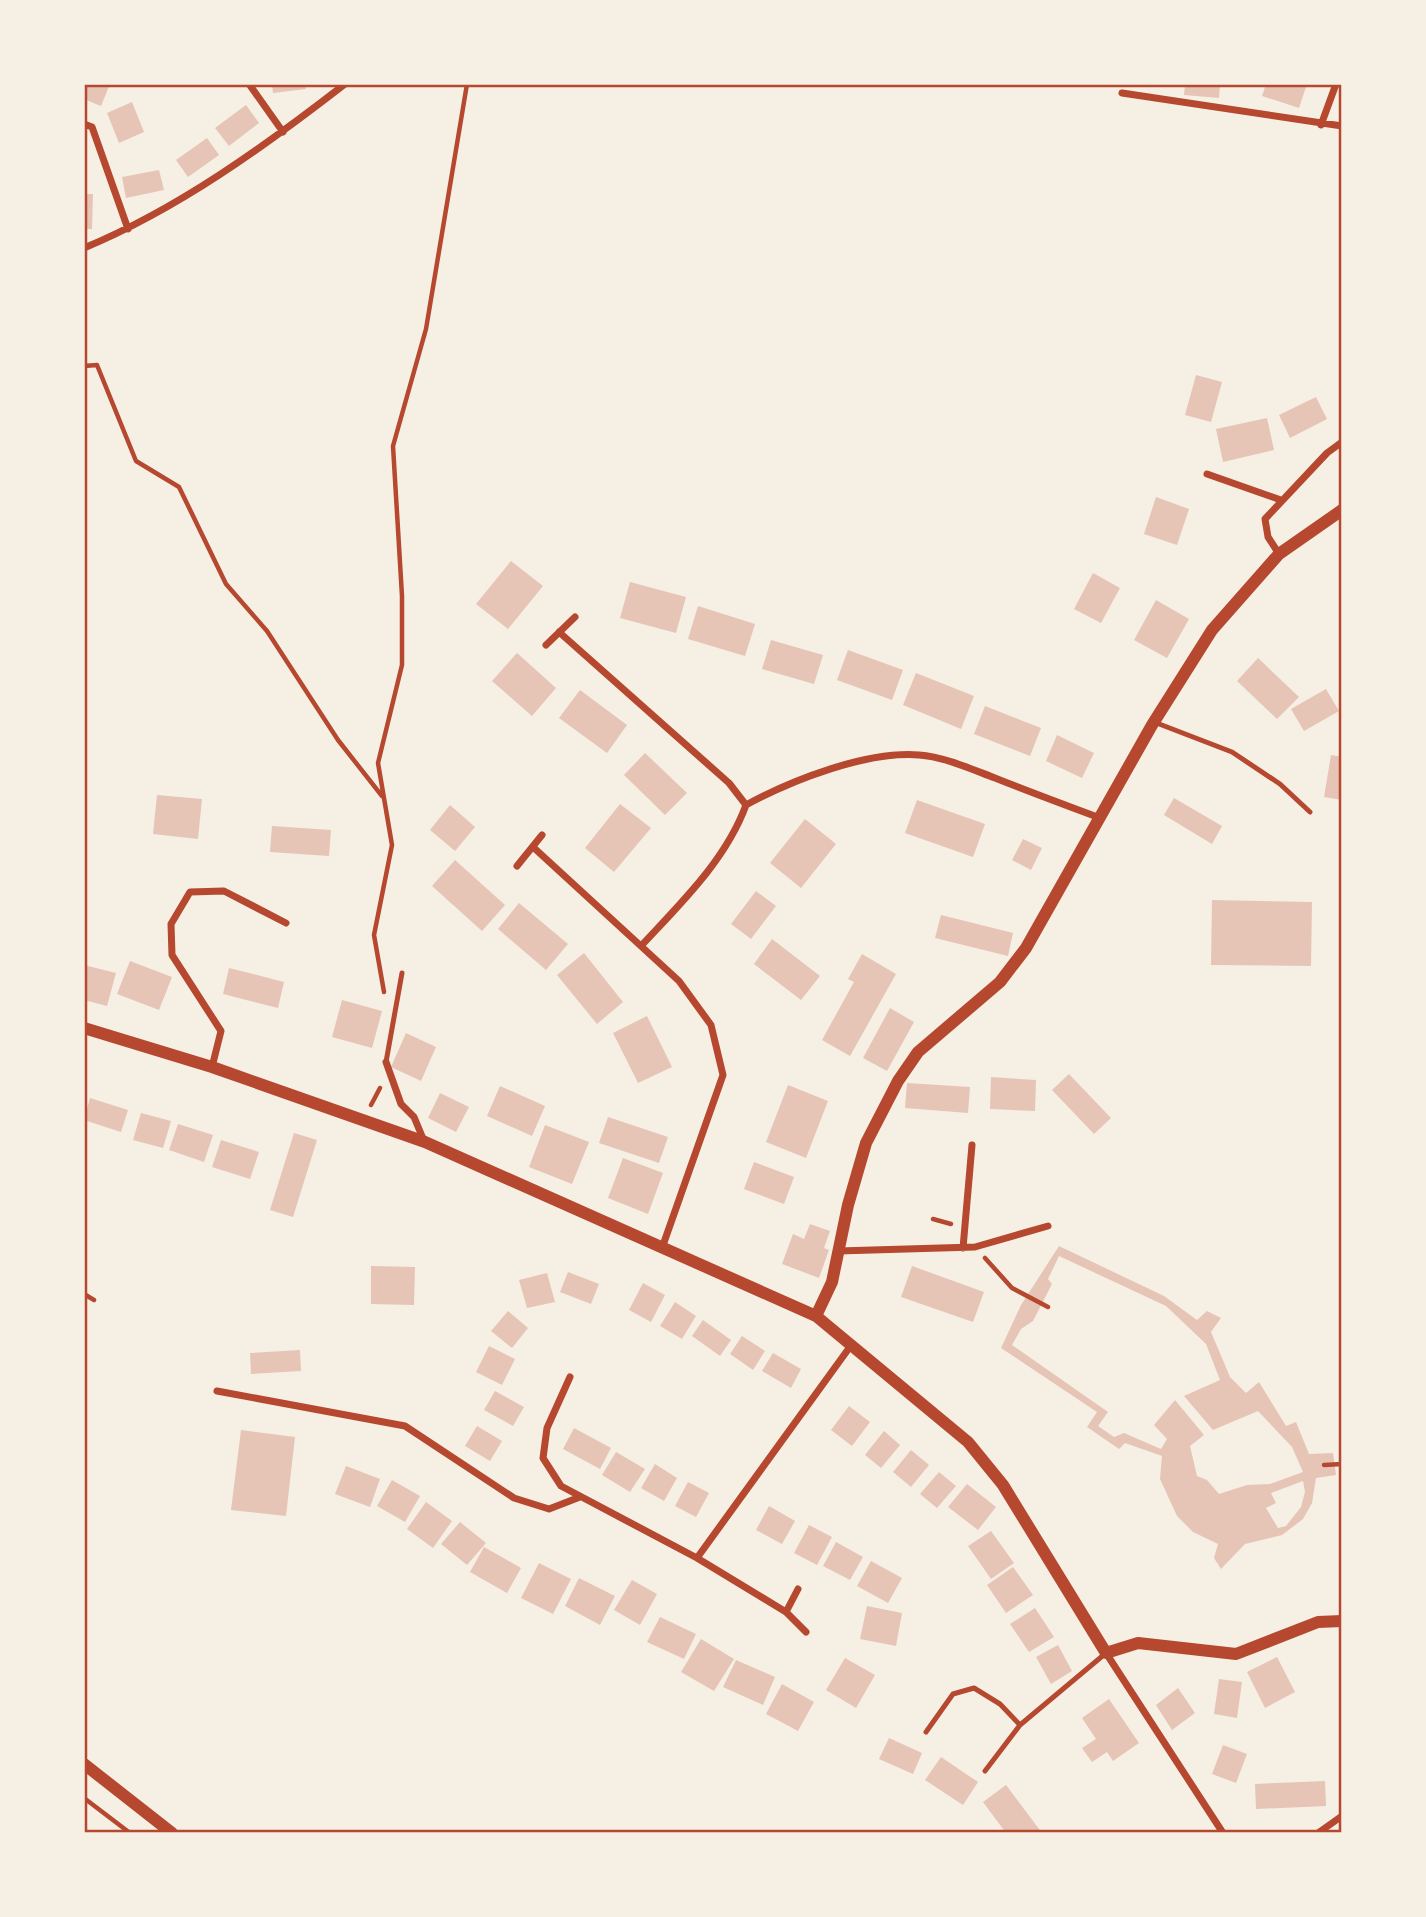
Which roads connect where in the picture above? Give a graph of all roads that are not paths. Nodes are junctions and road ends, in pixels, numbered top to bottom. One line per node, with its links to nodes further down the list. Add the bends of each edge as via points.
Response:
1 (249, 84): 8 (street)
2 (345, 84): 8 (street)
3 (1336, 84): 6 (street)
4 (1122, 93): 6 (street)
5 (84, 124): 9 (street, via 92,127)
6 (1321, 125): 7 (street)
7 (1342, 126)
8 (283, 132): 9 (street)
9 (128, 229): 10 (street)
10 (84, 248)
11 (1342, 442): 13 (street)
12 (1208, 474): 13 (street)
13 (1281, 500): 15 (street, via 1265,519 1268,537)
14 (1342, 510): 15 (street)
15 (1279, 554): 19 (street, via 1212,630)
16 (575, 617): 17 (street)
17 (559, 632): 18 (street); 20 (street, via 729,783)
18 (546, 645)
19 (1154, 722): 21 (lane, via 1242,757); 22 (street)
20 (746, 805): 22 (street, via 854,763 886,755 920,755 948,761); 27 (street, via 693,890)
21 (1310, 812)
22 (1101, 819): 37 (street, via 1026,948 1000,982 918,1052 898,1081 866,1143)
23 (542, 835): 24 (street)
24 (533, 847): 25 (street); 27 (street)
25 (517, 866)
26 (286, 923): 31 (street, via 224,891 190,892 171,924 172,955 221,1031)
27 (641, 946): 35 (street, via 679,981 711,1024 723,1075)
28 (402, 973): 30 (lane)
29 (84, 1028): 31 (street)
30 (387, 1062): 32 (street, via 401,1104 414,1117)
31 (212, 1067): 32 (street)
32 (425, 1142): 35 (street)
33 (972, 1144): 36 (street)
34 (1048, 1226): 36 (street)
35 (662, 1248): 38 (street)
36 (963, 1248): 37 (street)
37 (838, 1251): 38 (street, via 832,1282)
38 (817, 1316): 39 (street)
39 (853, 1343): 43 (street); 48 (street, via 977,1453 1003,1485)
40 (570, 1377): 42 (street, via 547,1428 542,1458 561,1486)
41 (217, 1391): 42 (street, via 405,1426 514,1498 549,1509)
42 (580, 1497): 43 (street)
43 (696, 1558): 45 (street)
44 (798, 1589): 45 (street)
45 (786, 1612): 47 (street)
46 (1342, 1621): 48 (street, via 1318,1622 1236,1654 1138,1643)
47 (806, 1632)
48 (1106, 1653): 49 (lane); 55 (street)
49 (1020, 1725): 50 (lane, via 1000,1704 974,1688 953,1694); 52 (lane)
50 (926, 1732)
51 (84, 1764): 54 (street)
52 (985, 1770)
53 (1342, 1816): 56 (street)
54 (172, 1833)
55 (1223, 1833)
56 (1318, 1833)

